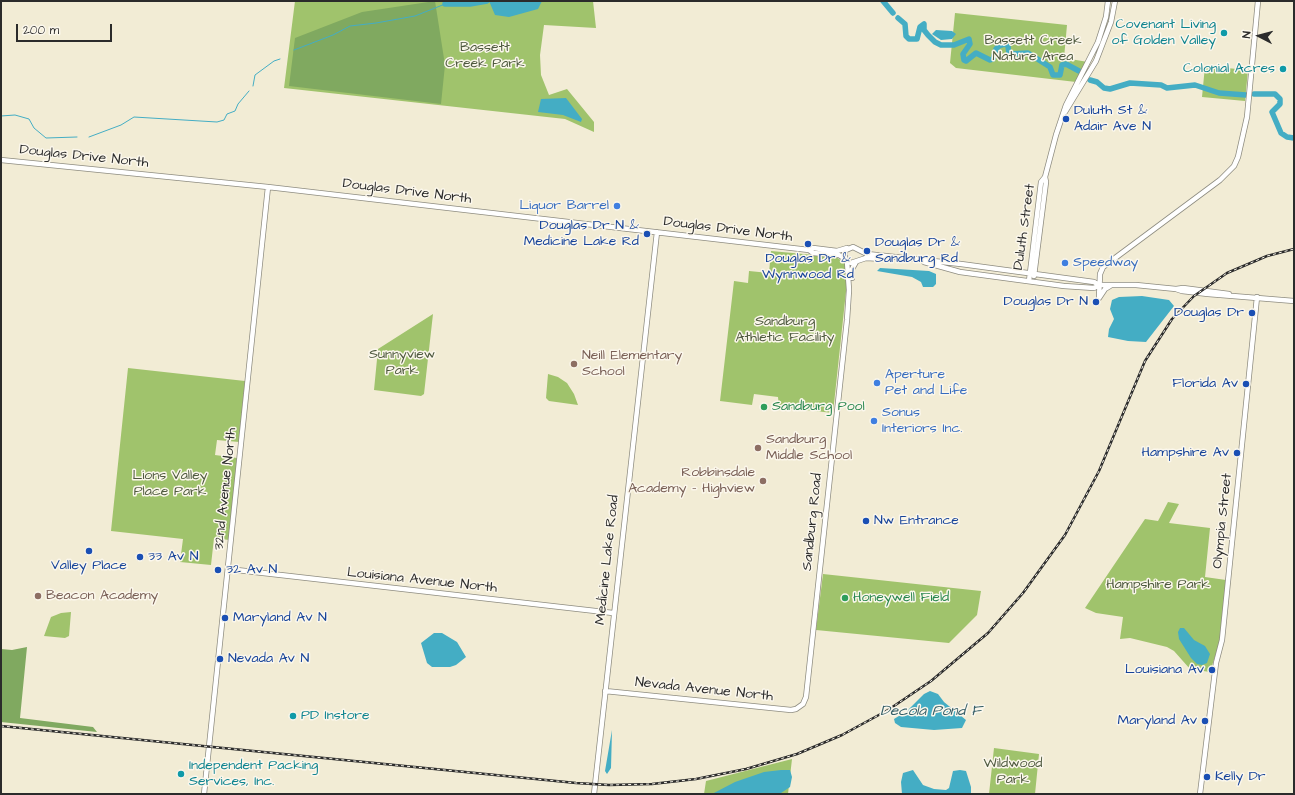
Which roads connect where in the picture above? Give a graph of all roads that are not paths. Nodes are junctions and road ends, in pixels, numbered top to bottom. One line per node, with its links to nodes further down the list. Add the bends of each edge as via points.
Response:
1 (1108, 1): 4 (street, Duluth Street, via 1098,42)
2 (1115, 1): 4 (street, Duluth Street, via 1111,22 1096,61)
3 (1258, 1): 17 (street, via 1248,117 1234,166 1220,180 1103,267 1100,271)
4 (1064, 113): 15 (street, Duluth Street, via 1045,177)
5 (1, 160): 6 (street, Douglas Drive North)
6 (268, 187): 7 (street, Douglas Drive North); 22 (street, 32nd Avenue North)
7 (657, 232): 9 (street, Douglas Drive North); 23 (street, Medicine Lake Road)
8 (847, 248): 9 (street, Douglas Drive North, via 837,251 813,248); 10 (street, Douglas Drive North); 12 (street, via 844,254)
9 (809, 250): 12 (street, Douglas Drive North, via 812,253 839,255)
10 (859, 250): 11 (street, Douglas Drive North); 13 (street, via 860,257)
11 (886, 257): 13 (street, Douglas Drive North); 14 (street, Douglas Drive North)
12 (846, 260): 13 (street, Douglas Drive North, via 851,263); 19 (street, Sandburg Road)
13 (857, 261): 19 (street, Sandburg Road, via 852,268)
14 (920, 261): 15 (street, Douglas Drive North, via 955,263); 16 (street, Douglas Drive North, via 955,271)
15 (1032, 274): 16 (street, Duluth Street); 17 (street, Douglas Drive North, via 1094,282)
16 (1031, 281): 17 (street, Douglas Drive North, via 1094,288)
17 (1099, 285): 18 (street, Douglas Drive North); 18 (street, via 1099,298 1105,289)
18 (1113, 285): 20 (street, Douglas Drive North, via 1183,288)
19 (849, 290): 25 (street, Sandburg Road, via 806,696)
20 (1257, 297): 21 (street, Douglas Drive North); 28 (street, Olympia Street, via 1223,634 1216,662)
21 (1294, 301)
22 (228, 569): 23 (street, Louisiana Avenue North); 26 (street, 32nd Avenue North)
23 (613, 613): 24 (street, Medicine Lake Road)
24 (605, 691): 25 (street, Nevada Avenue North, via 791,710); 27 (street, Medicine Lake Road)
25 (800, 707)
26 (204, 794)
27 (594, 794)
28 (1200, 794)

